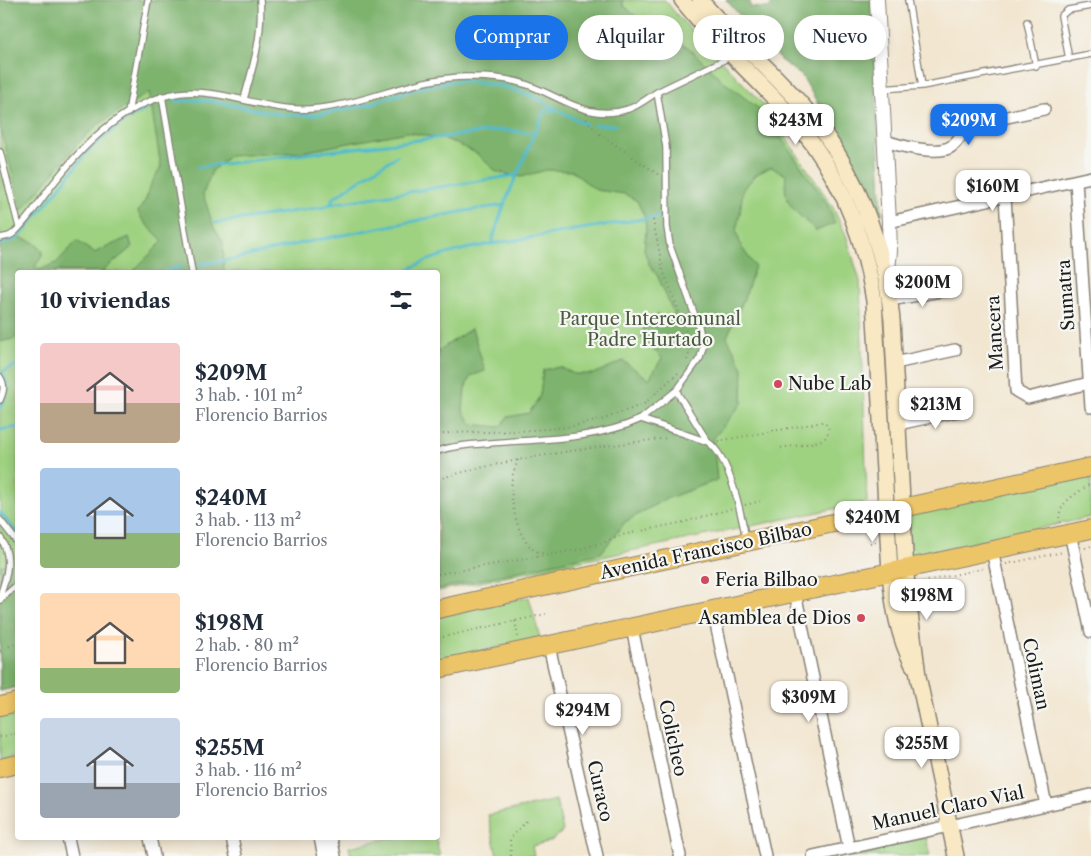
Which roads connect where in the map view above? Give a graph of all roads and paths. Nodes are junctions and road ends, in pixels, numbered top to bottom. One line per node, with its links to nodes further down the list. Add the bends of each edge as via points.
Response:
1 (148, 0): 22 (lane)
2 (260, 0): 19 (lane, via 261,27 256,59)
3 (682, 0): 8 (main road)
4 (700, 0): 34 (main road, via 798,101 826,136 870,223)
5 (877, 0): 16 (street)
6 (908, 0): 15 (lane)
7 (1091, 6): 11 (lane, via 1068,10 1061,16)
8 (695, 15)
9 (1027, 22): 14 (lane)
10 (1091, 54): 11 (lane)
11 (1069, 59): 14 (lane)
12 (724, 60): 17 (lane)
13 (736, 60): 57 (main road, via 799,126 833,175 851,212 869,270)
14 (1036, 66): 15 (lane)
15 (922, 86): 16 (lane)
16 (881, 89): 23 (street)
17 (657, 92): 20 (lane, via 628,109 601,113); 26 (lane, via 666,147)
18 (162, 96): 19 (lane, via 197,92); 22 (lane); 33 (lane)
19 (244, 100): 20 (lane, via 287,110 311,109 342,104 433,79 473,77 527,85)
20 (574, 106): 26 (path, via 598,133)
21 (1044, 109): 23 (street, via 970,125 954,145 947,148 909,148)
22 (128, 113): 31 (lane, via 91,140)
23 (884, 140): 30 (street)
24 (0, 152): 31 (lane)
25 (1091, 177): 27 (street)
26 (666, 180): 41 (lane, via 670,246 703,347 700,358)
27 (1076, 181): 28 (street); 40 (street, Sumatra)
28 (1005, 196): 30 (street); 40 (street, Mancera, via 1016,391 1028,398)
29 (653, 220): 48 (path, via 663,270 685,327 690,350 684,367 644,404 602,420 567,428)
30 (889, 222): 34 (street)
31 (20, 227): 32 (lane, via 11,235)
32 (0, 238)
33 (192, 270)
34 (887, 279): 36 (main road)
35 (951, 289): 36 (street)
36 (890, 300): 38 (main road)
37 (955, 350): 38 (street)
38 (895, 363): 46 (main road)
39 (0, 377): 42 (lane, via 4,384)
40 (1088, 382): 43 (street, Sumatra)
41 (677, 390): 45 (lane); 49 (lane)
42 (0, 400)
43 (1091, 407)
44 (958, 411): 46 (street)
45 (640, 419): 47 (lane); 51 (lane, via 610,430 567,437 456,446)
46 (898, 424): 57 (main road)
47 (689, 434): 49 (lane); 52 (path)
48 (440, 435)
49 (708, 442): 50 (path, via 823,422 828,426 825,438); 56 (lane, via 728,473)
50 (780, 448)
51 (440, 450)
52 (518, 460): 54 (path); 65 (path, via 511,493 518,528 535,551)
53 (1087, 468): 57 (main road, Avenida Francisco Bilbao); 60 (path, via 1090,484 1064,502 1058,517)
54 (440, 478)
55 (760, 501): 56 (path)
56 (739, 507): 63 (lane); 65 (path)
57 (894, 509): 63 (main road, Avenida Francisco Bilbao); 66 (main road)
58 (0, 520): 62 (lane)
59 (1091, 529): 60 (main road)
60 (1066, 534): 64 (main road); 76 (street)
61 (0, 537): 70 (lane, via 8,553 7,578)
62 (15, 539)
63 (747, 542): 71 (main road, Avenida Francisco Bilbao)
64 (992, 550): 66 (main road); 90 (street, Coliman)
65 (550, 555): 67 (path)
66 (897, 571): 69 (main road); 92 (main road)
67 (440, 574)
68 (15, 586): 70 (lane)
69 (795, 593): 72 (main road); 98 (street)
70 (0, 598)
71 (440, 608)
72 (712, 610): 75 (main road); 107 (street)
73 (546, 614): 74 (path)
74 (515, 621): 77 (path); 81 (path)
75 (632, 628): 79 (main road); 106 (street, Colicheo)
76 (1091, 632)
77 (440, 638)
78 (15, 644): 80 (path)
79 (549, 646): 81 (main road); 105 (street, Curaco)
80 (0, 651)
81 (521, 652): 82 (main road)
82 (440, 669)
83 (15, 703): 84 (main road)
84 (0, 706)
85 (15, 734): 86 (path)
86 (0, 737)
87 (15, 765): 88 (main road)
88 (0, 768)
89 (1091, 795): 90 (street, Manuel Claro Vial)
90 (1046, 805): 92 (street, Manuel Claro Vial)
91 (528, 820): 104 (path, via 510,839)
92 (949, 826): 98 (street, Manuel Claro Vial); 109 (main road)
93 (68, 840): 99 (street)
94 (150, 840): 100 (street)
95 (232, 840): 101 (street)
96 (320, 840): 102 (street)
97 (331, 840): 103 (street)
98 (849, 848): 108 (street, Manuel Claro Vial)
99 (72, 856)
100 (154, 856)
101 (236, 856)
102 (324, 856)
103 (335, 856)
104 (511, 856)
105 (597, 856)
106 (680, 856)
107 (765, 856)
108 (813, 856)
109 (956, 856)

